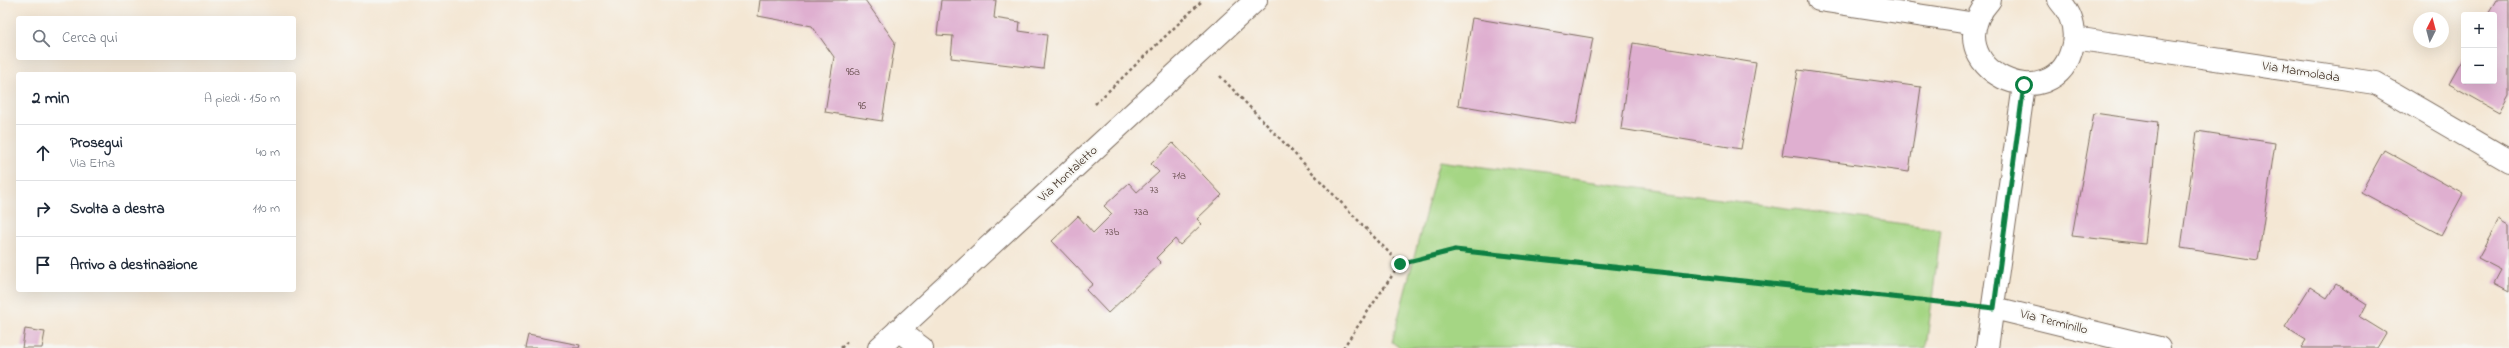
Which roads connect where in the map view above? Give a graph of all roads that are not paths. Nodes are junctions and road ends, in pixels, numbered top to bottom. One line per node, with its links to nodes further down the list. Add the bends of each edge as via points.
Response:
1 (1256, 0): 10 (street, Via Montaletto)
2 (1819, 0): 5 (street)
3 (1990, 0): 5 (street, via 1982,9)
4 (2059, 0): 6 (street, via 2066,7 2072,21)
5 (1976, 24): 7 (street, via 1974,38 1985,66 2009,83)
6 (2074, 38): 7 (street, via 2071,53 2063,66 2039,83); 8 (street, Via Marmolada, via 2375,84)
7 (2024, 85): 9 (street)
8 (2509, 161)
9 (1994, 308): 13 (street); 14 (street, Via Terminillo)
10 (898, 330): 11 (street, Via Montaletto); 12 (street)
11 (879, 348)
12 (922, 348)
13 (1987, 348)
14 (2159, 348)

